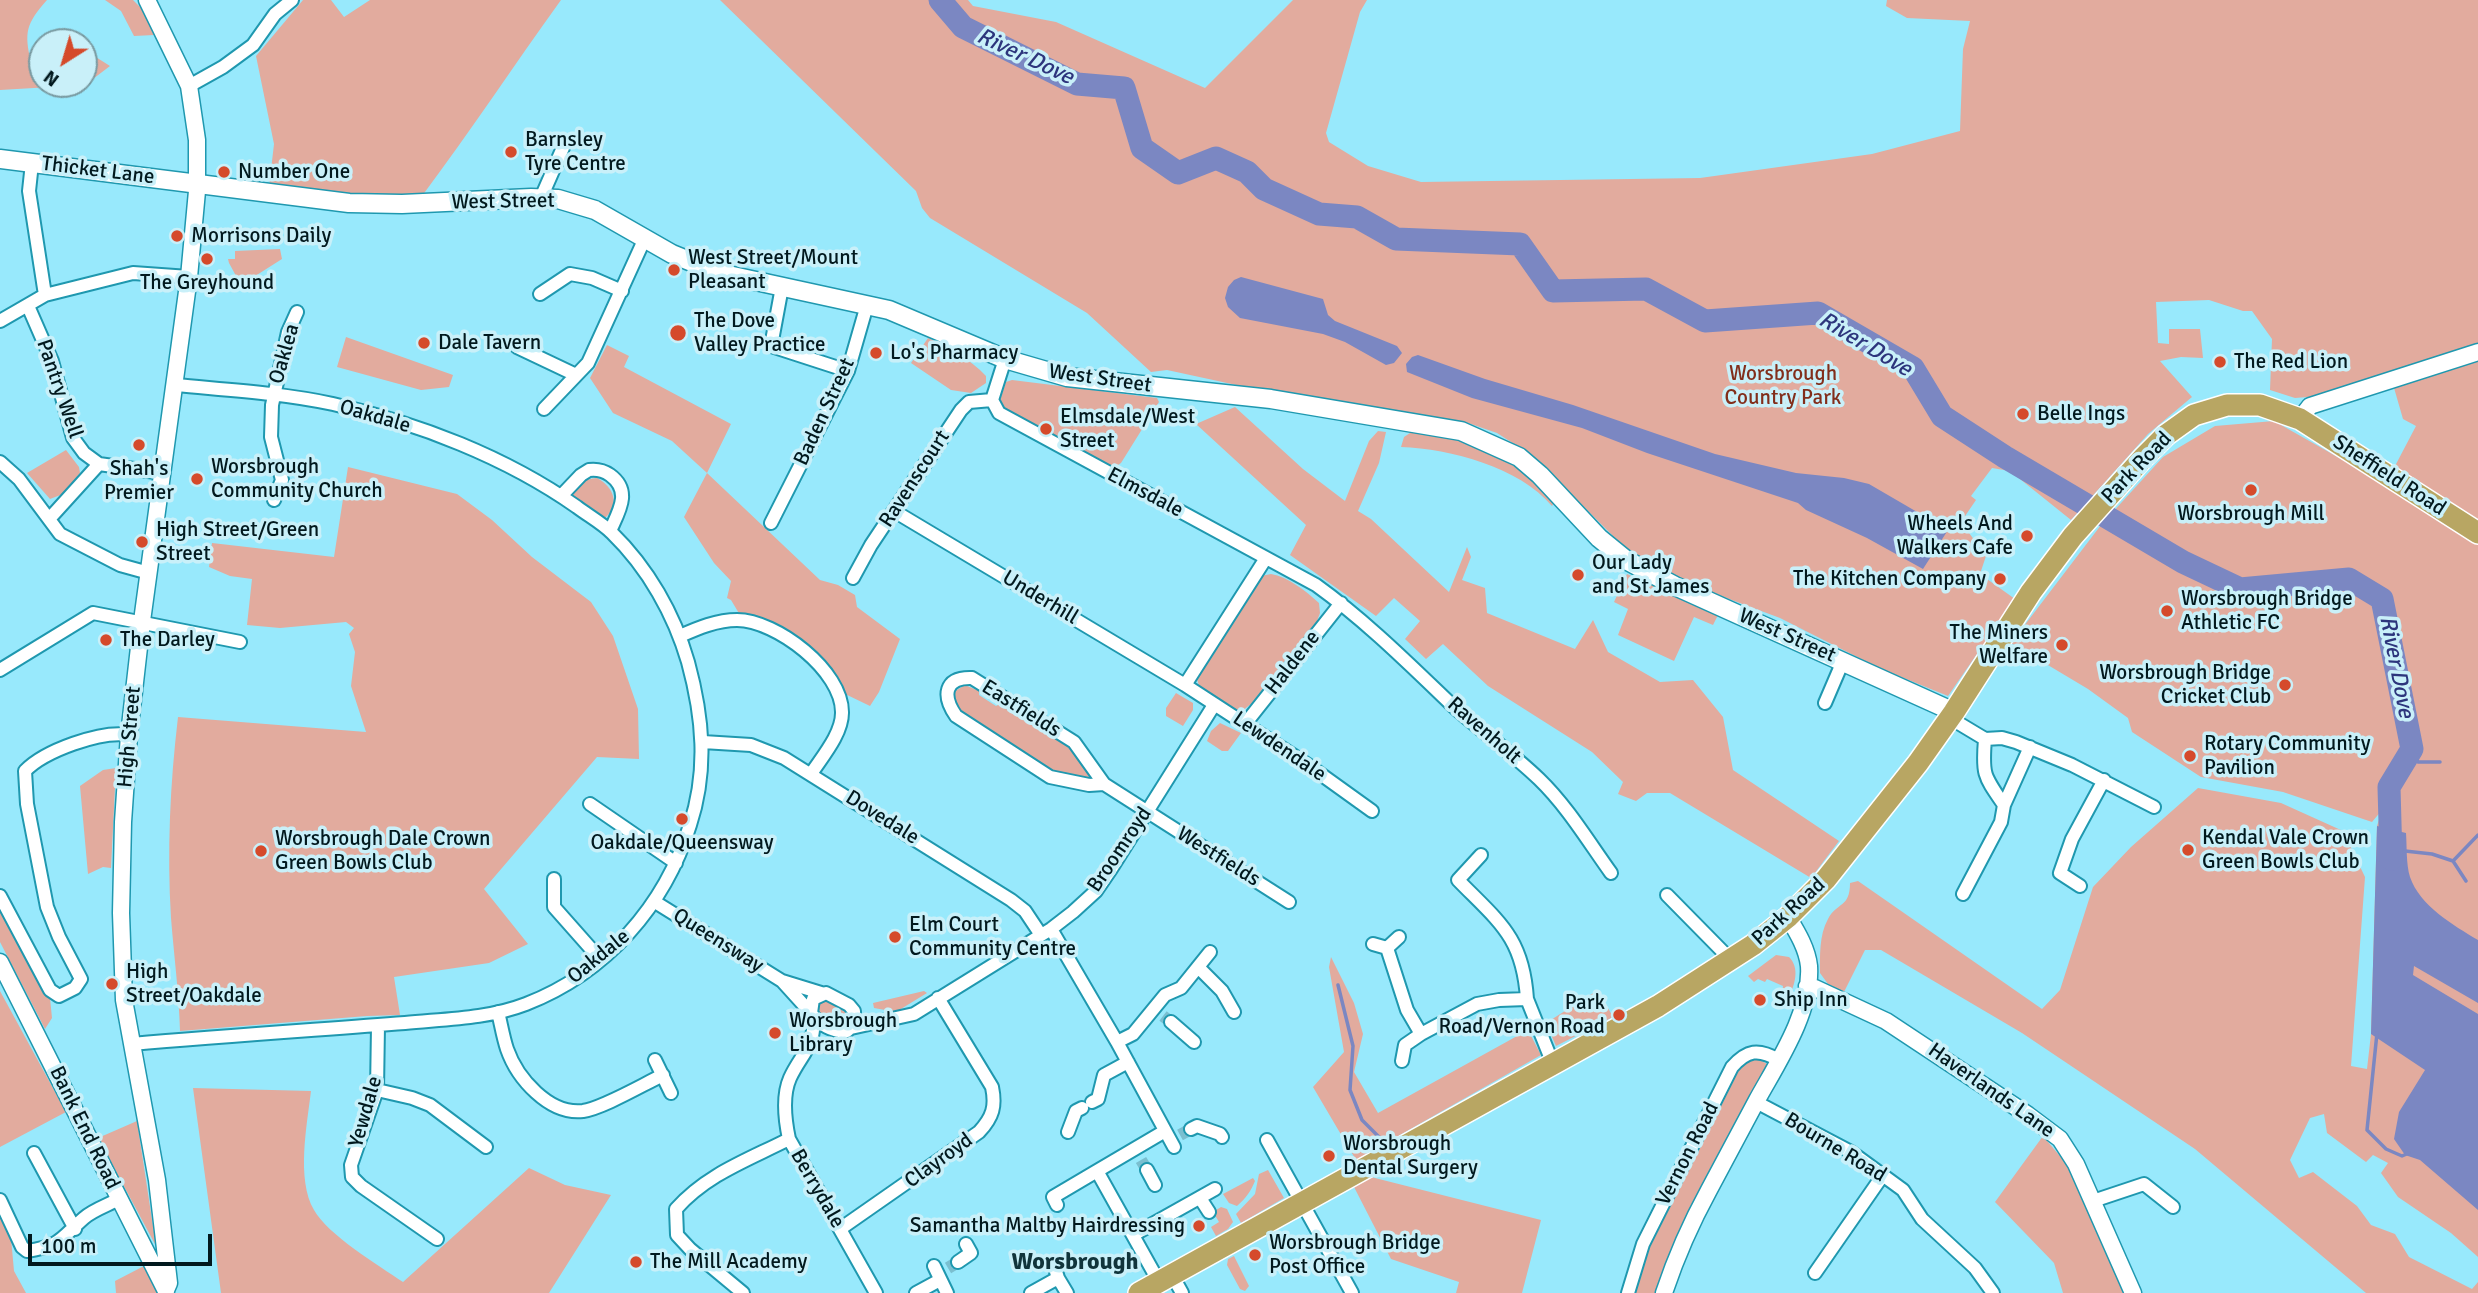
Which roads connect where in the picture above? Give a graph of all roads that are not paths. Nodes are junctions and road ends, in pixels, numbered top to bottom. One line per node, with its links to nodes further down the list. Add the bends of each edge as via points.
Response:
1 (147, 0): 4 (street, High Street)
2 (292, 0): 3 (street)
3 (272, 8): 4 (street, via 253,45)
4 (189, 86): 8 (street, High Street, via 197,140)
5 (565, 143): 9 (street)
6 (0, 159): 7 (main road, Thicket Lane)
7 (32, 163): 8 (main road, Thicket Lane); 15 (street, via 29,191)
8 (195, 184): 9 (main road, West Street, via 349,203); 11 (street, High Street)
9 (541, 198): 10 (main road, West Street, via 586,206)
10 (645, 238): 12 (main road, West Street, via 719,273); 13 (street)
11 (189, 277): 15 (street, via 133,273); 25 (street, High Street)
12 (782, 287): 16 (main road, West Street); 23 (street, via 771,346)
13 (622, 291): 14 (street, via 570,274); 24 (street, via 588,363)
14 (540, 294)
15 (45, 295): 17 (street)
16 (867, 305): 22 (main road, West Street, via 907,316); 23 (street, Baden Street)
17 (28, 306): 19 (street); 31 (street, Pantry Well, via 52,361 73,438)
18 (297, 312): 26 (street, Oaklea)
19 (0, 321)
20 (517, 347): 24 (street)
21 (2478, 352): 29 (street, via 2310,406)
22 (1005, 359): 27 (street); 49 (main road, West Street, via 1067,377 1271,399 1461,432 1519,457 1626,560)
23 (848, 371): 34 (street, Baden Street)
24 (576, 376): 28 (street)
25 (176, 384): 26 (street, Oakdale); 33 (street, High Street)
26 (274, 395): 35 (street, Oakdale, via 396,420 476,451); 36 (street, Oaklea, via 271,437 282,481)
27 (992, 400): 37 (street, Ravenscourt, via 969,402 961,410); 42 (street, Elmsdale, via 999,413)
28 (544, 409)
29 (2300, 419): 41 (highway, Sheffield Road); 54 (highway, Park Road, via 2260,405 2227,405 2194,415 2166,435 2073,536)
30 (0, 462): 38 (street)
31 (99, 464): 33 (street); 38 (street)
32 (780, 472): 34 (street, Baden Street)
33 (162, 473): 43 (street, High Street)
34 (793, 479): 39 (street, Baden Street)
35 (561, 496): 40 (street, Oakdale); 40 (street, via 589,470 605,472 616,480 623,495)
36 (274, 500)
37 (894, 511): 44 (street, Ravenscourt); 51 (street, Underhill)
38 (50, 518): 43 (street, via 60,534 120,565)
39 (771, 523)
40 (610, 531): 47 (street, Oakdale, via 663,599)
41 (2478, 533)
42 (1266, 558): 45 (street, Elmsdale); 51 (street)
43 (149, 573): 46 (street, High Street)
44 (853, 578)
45 (1341, 603): 55 (street, Haldene); 71 (street, Ravenholt, via 1540,780)
46 (142, 621): 48 (street); 50 (street, via 93,613); 56 (street, High Street)
47 (680, 636): 58 (street, Oakdale); 60 (street, via 717,622 739,620 785,637 808,654 839,695 842,713 839,729)
48 (240, 642)
49 (1843, 661): 52 (street); 54 (main road, West Street)
50 (1, 666)
51 (1185, 685): 53 (street, Lewdendale)
52 (1825, 703)
53 (1214, 705): 55 (street, Lewdendale); 67 (street, Broomroyd)
54 (1952, 715): 57 (street); 80 (highway, Park Road, via 1826,880)
55 (1245, 724): 66 (street, Lewdendale)
56 (129, 736): 77 (street, via 97,736 35,761 25,771 47,907 81,979 75,988 58,996 50,990); 108 (street, High Street, via 121,913 124,1000)
57 (1985, 739): 59 (street, via 2002,738); 64 (street, via 1983,771)
58 (703, 742): 60 (street, Dovedale, via 751,745); 69 (street, Oakdale, via 699,792)
59 (2030, 747): 61 (street); 64 (street)
60 (811, 774): 81 (street, Dovedale, via 1011,900)
61 (2104, 780): 65 (street); 74 (street, via 2072,839 2060,873)
62 (1104, 784): 62 (street, Eastfields, via 1050,777 956,716 948,705 949,687 962,678 972,678 1073,742); 67 (street, Eastfields)
63 (590, 804): 69 (street)
64 (2004, 805): 75 (street, via 2001,822)
65 (2154, 807)
66 (1372, 811)
67 (1147, 812): 79 (street, Westfields); 81 (street, Broomroyd, via 1096,891)
68 (1481, 855): 73 (street)
69 (676, 863): 78 (street, Oakdale)
70 (1448, 871): 73 (street)
71 (1611, 873)
72 (554, 879): 86 (street, via 554,907)
73 (1458, 880): 94 (street, via 1506,929 1521,956)
74 (2080, 886)
75 (1963, 894)
76 (1667, 895): 87 (street)
77 (0, 896)
78 (655, 902): 86 (street, Oakdale, via 630,934); 90 (street, Queensway)
79 (1289, 902)
80 (1788, 917): 87 (highway, Park Road); 91 (street, Vernon Road, via 1805,947)
81 (1046, 932): 93 (street, Broomroyd); 106 (street, Dovedale)
82 (1399, 937): 84 (street)
83 (1373, 944): 84 (street)
84 (1387, 948): 104 (street, via 1407,1010)
85 (1210, 952): 89 (street)
86 (600, 959): 96 (street, Oakdale, via 568,984)
87 (1731, 960): 113 (highway, Park Road)
88 (0, 962): 133 (street, Bank End Road)
89 (1198, 967): 97 (street, via 1222,991); 99 (street, via 1181,988 1165,995)
90 (782, 981): 92 (street, Queensway); 98 (street, Queensway)
91 (1807, 986): 111 (street, Vernon Road); 135 (street, Haverlands Lane, via 1886,1021 2060,1139)
92 (821, 993): 95 (street, Queensway); 98 (street, via 813,999)
93 (937, 998): 100 (street, Broomroyd, via 907,1017); 141 (street, Clayroyd, via 992,1087 993,1113 979,1132)
94 (1527, 999): 104 (street, via 1477,1004); 113 (street)
95 (854, 1011): 100 (street); 102 (street, via 856,1020)
96 (498, 1012): 101 (street, Oakdale); 114 (street, via 508,1051 520,1072 551,1104 583,1111)
97 (1234, 1012)
98 (812, 1015): 103 (street, Queensway); 105 (street, Berrydale)
99 (1163, 1015): 106 (street); 107 (street)
100 (883, 1020): 102 (street, Broomroyd)
101 (378, 1026): 108 (street, Oakdale); 115 (street, Yewdale)
102 (851, 1028): 103 (street)
103 (838, 1032): 105 (street)
104 (1421, 1034): 110 (street, via 1405,1045)
105 (812, 1042): 121 (street, Berrydale, via 786,1092)
106 (1117, 1042): 112 (street, Dovedale)
107 (1194, 1042)
108 (132, 1044): 151 (street, High Street, via 157,1180 169,1283)
109 (655, 1060): 114 (street)
110 (1402, 1060)
111 (1779, 1060): 117 (street, Vernon Road); 160 (street, Vernon Road, via 1754,1052 1742,1055 1732,1067 1643,1244)
112 (1128, 1062): 118 (street, via 1104,1074 1098,1099 1076,1111); 119 (street, Dovedale)
113 (1553, 1063): 136 (highway, Park Road)
114 (663, 1076): 116 (street)
115 (377, 1090): 124 (street, via 430,1105); 143 (street, Yewdale, via 351,1164 352,1177)
116 (671, 1093)
117 (1756, 1101): 129 (street, Bourne Road, via 1851,1152); 161 (street, Vernon Road, via 1679,1250)
118 (1068, 1132)
119 (1176, 1136): 120 (street, via 1197,1126); 127 (street)
120 (1222, 1137)
121 (789, 1139): 141 (street, Berrydale); 152 (street, via 720,1173 676,1209 677,1235)
122 (1267, 1140): 126 (street)
123 (1287, 1145): 126 (street)
124 (486, 1147)
125 (34, 1153): 140 (street)
126 (1274, 1153): 136 (street)
127 (1140, 1160): 128 (street); 130 (street)
128 (1097, 1171): 137 (street, via 1053,1197); 142 (street)
129 (1883, 1175): 147 (street); 150 (street, Bourne Road, via 1903,1190 1922,1219 1975,1268)
130 (1156, 1185)
131 (1215, 1189): 132 (street)
132 (1200, 1198): 139 (street); 142 (street)
133 (119, 1199): 140 (street, via 85,1217); 151 (street, Bank End Road)
134 (0, 1200): 140 (street, via 27,1251 54,1245)
135 (2093, 1201): 138 (street, via 2144,1184); 162 (street, Haverlands Lane)
136 (1301, 1202): 149 (highway, Park Road); 159 (street)
137 (1058, 1205)
138 (2173, 1208)
139 (1209, 1212)
140 (75, 1229)
141 (840, 1229): 153 (street, Berrydale)
142 (1133, 1235): 149 (street)
143 (437, 1240)
144 (966, 1244): 146 (street, via 970,1255)
145 (1054, 1262): 148 (street)
146 (944, 1270): 154 (street); 155 (street)
147 (1815, 1273)
148 (1058, 1278): 156 (street); 157 (street)
149 (1171, 1284): 158 (highway, Park Road)
150 (1986, 1290)
151 (166, 1291)
152 (743, 1293)
153 (876, 1293)
154 (916, 1293)
155 (947, 1293)
156 (1031, 1293)
157 (1067, 1293)
158 (1139, 1293)
159 (1352, 1293)
160 (1628, 1293)
161 (1664, 1293)
162 (2133, 1293)

